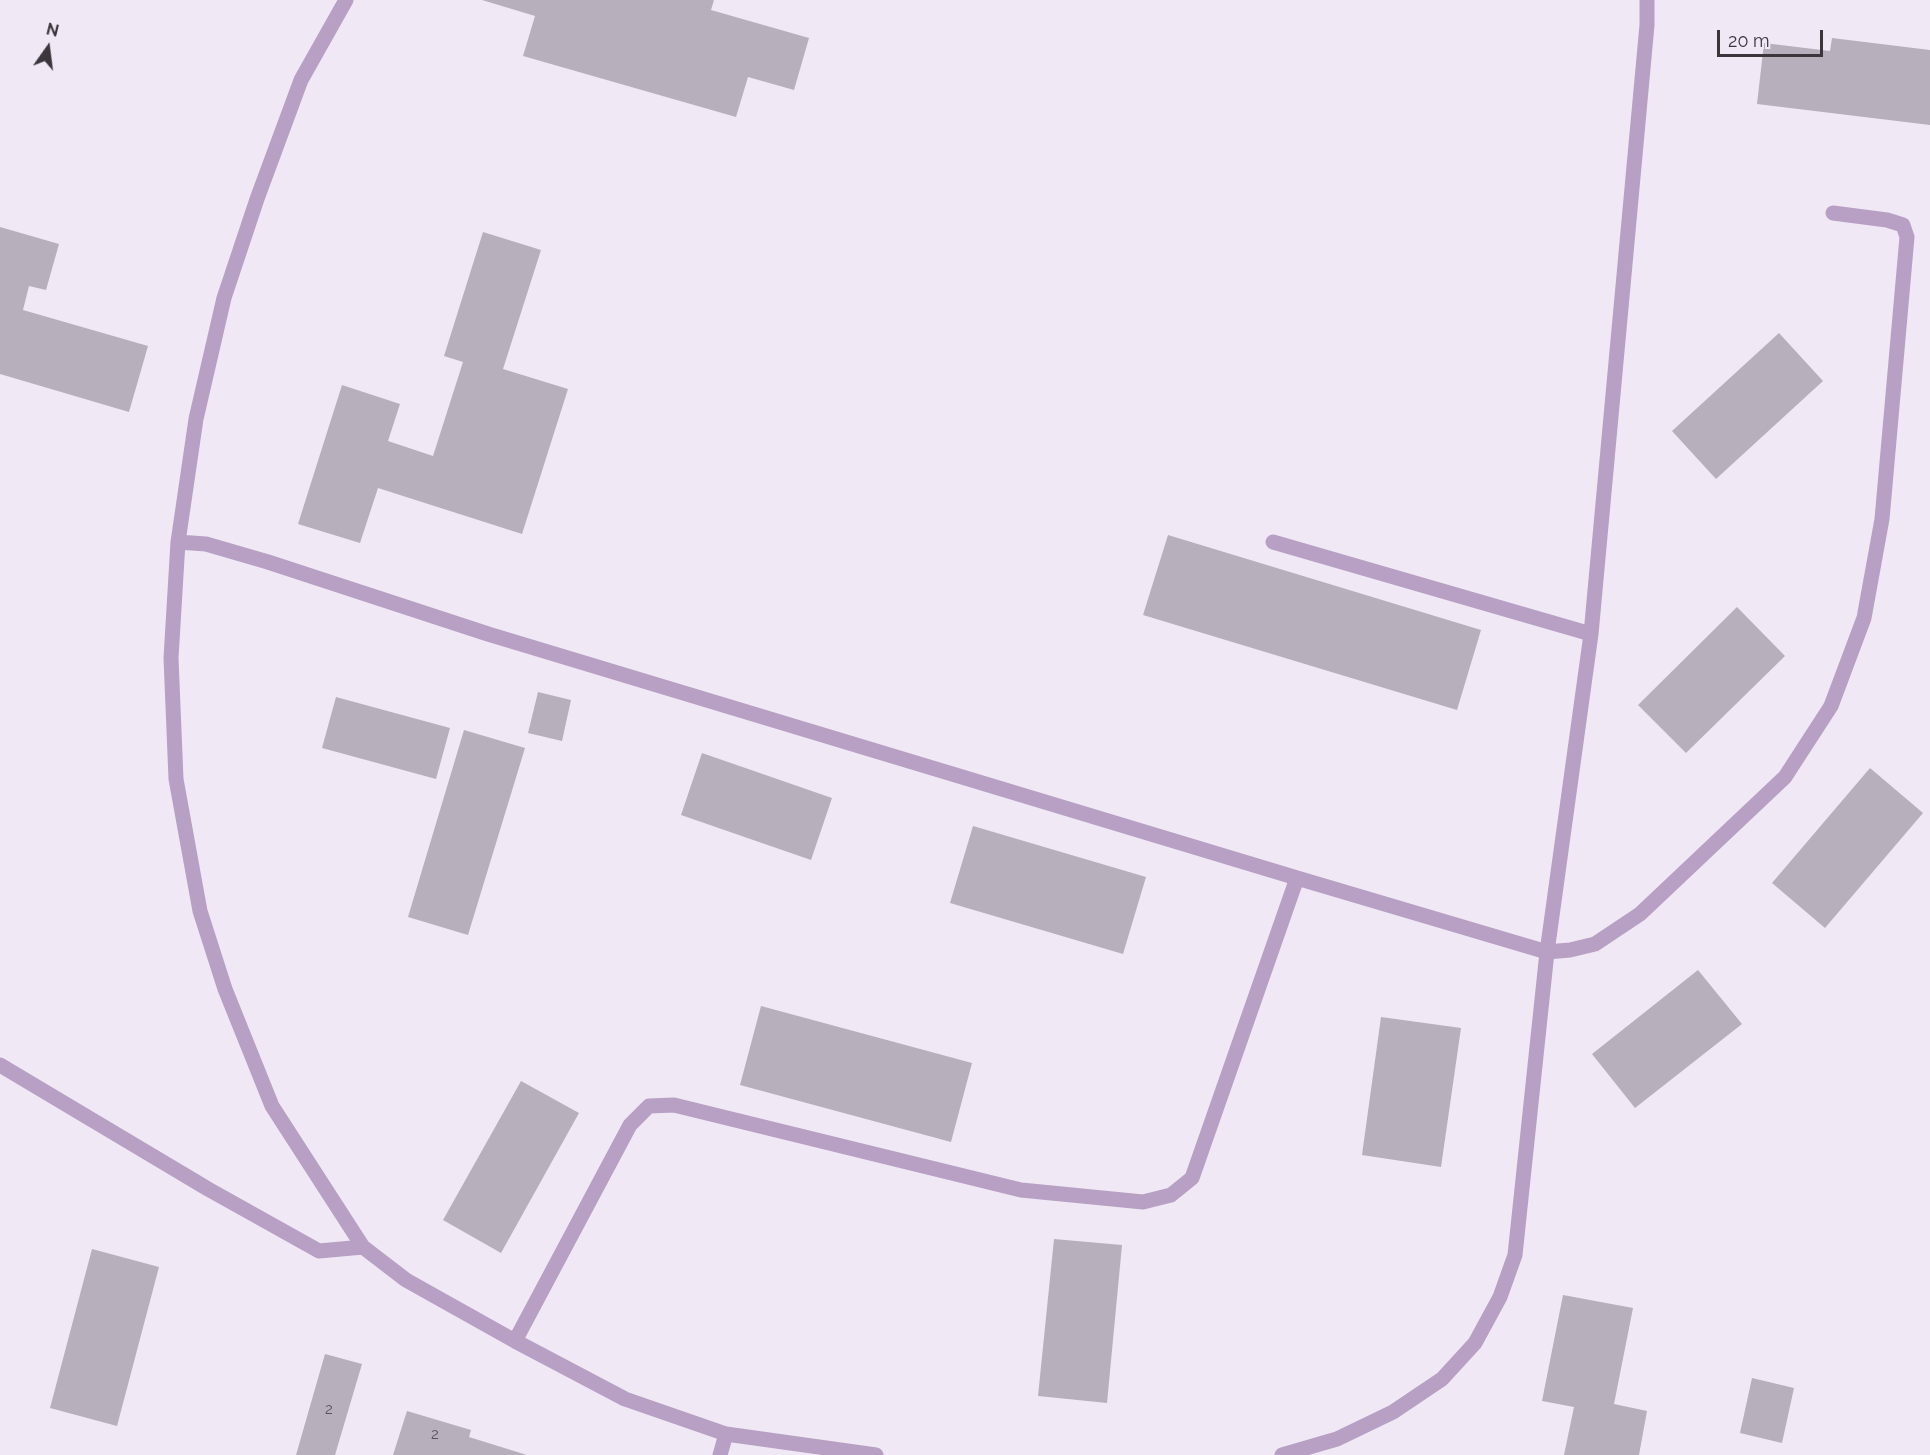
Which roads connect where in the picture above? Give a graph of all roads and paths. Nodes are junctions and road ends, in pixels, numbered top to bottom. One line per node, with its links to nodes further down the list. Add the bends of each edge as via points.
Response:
1 (346, 0): 4 (lane, via 301,80 224,298 196,419)
2 (1647, 0): 6 (lane)
3 (1833, 213): 8 (lane, via 1903,225 1906,237 1882,519 1864,618 1831,706 1785,777 1640,914 1595,944)
4 (178, 542): 7 (lane, via 206,544 268,562 488,634); 10 (lane, via 171,658 176,779 200,911 225,989 272,1106)
5 (1273, 542): 6 (lane)
6 (1591, 634): 8 (lane)
7 (1298, 879): 8 (lane); 11 (lane, via 1192,1178 1171,1195 1143,1202 1021,1190 674,1105 649,1106 630,1125)
8 (1547, 952): 15 (lane, via 1515,1255 1500,1297 1476,1343 1442,1378 1393,1412 1337,1439)
9 (0, 1065): 10 (lane, via 319,1251)
10 (363, 1247): 11 (lane, via 406,1280)
11 (515, 1341): 12 (lane, via 625,1399)
12 (726, 1434): 13 (lane); 14 (lane)
13 (720, 1455)
14 (876, 1455)
15 (1282, 1455)

